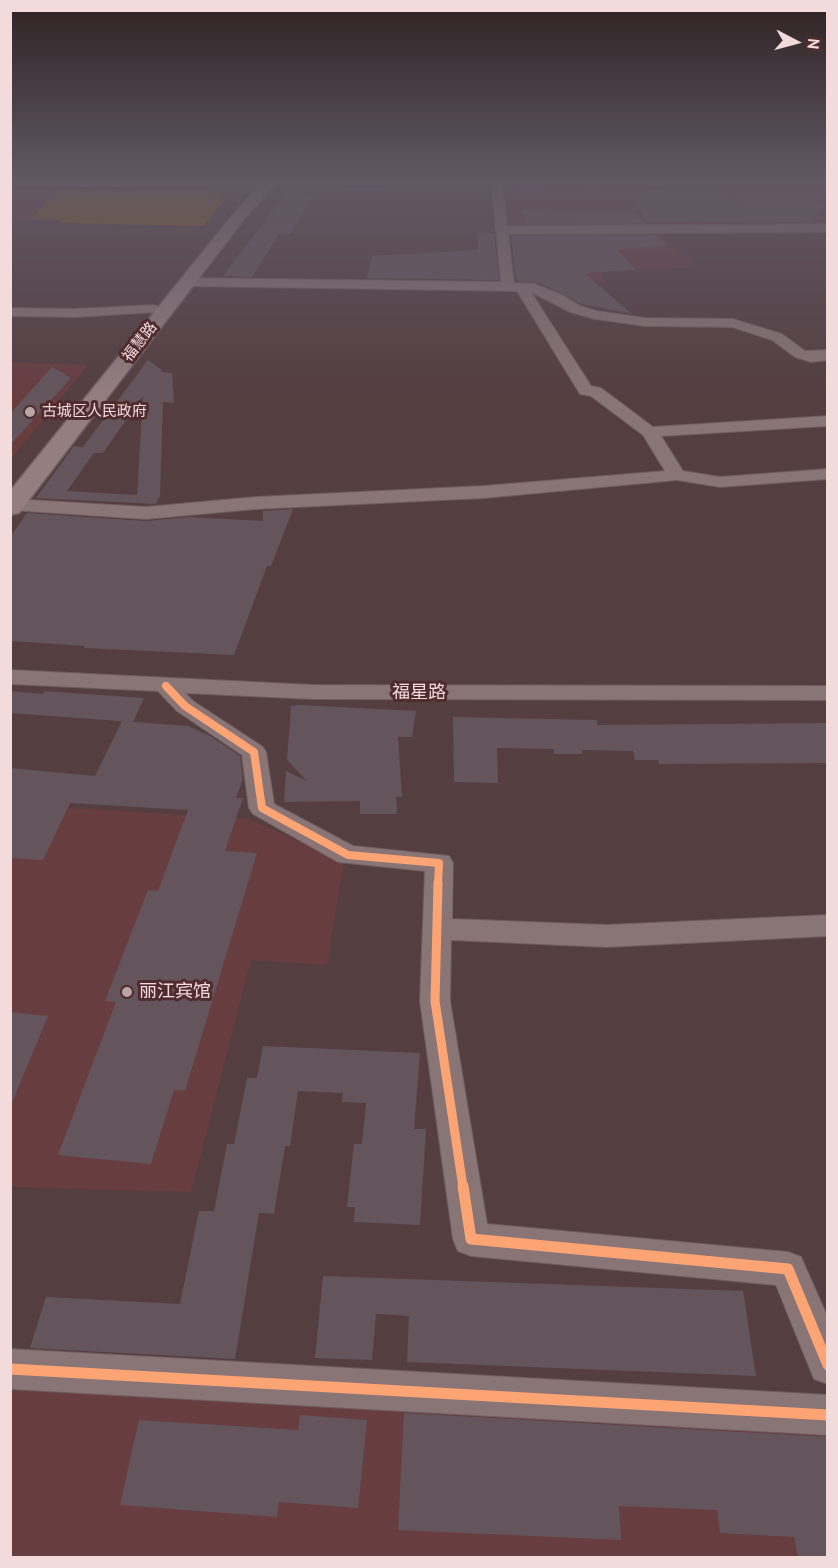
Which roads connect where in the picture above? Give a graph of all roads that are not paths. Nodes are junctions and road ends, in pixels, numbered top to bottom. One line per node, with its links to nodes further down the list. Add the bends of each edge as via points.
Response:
1 (197, 252): 6 (main road, 福慧路)
2 (210, 252): 4 (main road, 福慧路)
3 (506, 252): 5 (street)
4 (187, 282): 5 (street); 13 (main road, 福慧路)
5 (514, 287): 8 (street, via 546,294 595,315 645,322 733,323 777,337 800,354); 10 (street, via 586,391 595,391)
6 (152, 309): 7 (street); 13 (main road, 福慧路)
7 (10, 312)
8 (828, 356)
9 (828, 421): 10 (street)
10 (649, 432): 12 (street)
11 (828, 474): 12 (street, via 720,482)
12 (677, 475): 13 (street, via 484,492 256,503 146,513)
13 (11, 499)
14 (10, 660): 15 (street, 福星路, via 316,675)
15 (828, 676)
16 (10, 677): 17 (street, 福星路)
17 (166, 686): 18 (street, 福星路, via 313,692); 20 (street, via 185,706 254,752 262,808 348,855 440,863)
18 (828, 693)
19 (828, 925): 20 (street, via 606,936)
20 (437, 928): 21 (street, via 435,1001 471,1239 788,1269)
21 (828, 1365)
22 (10, 1369): 23 (street)
23 (828, 1415)

